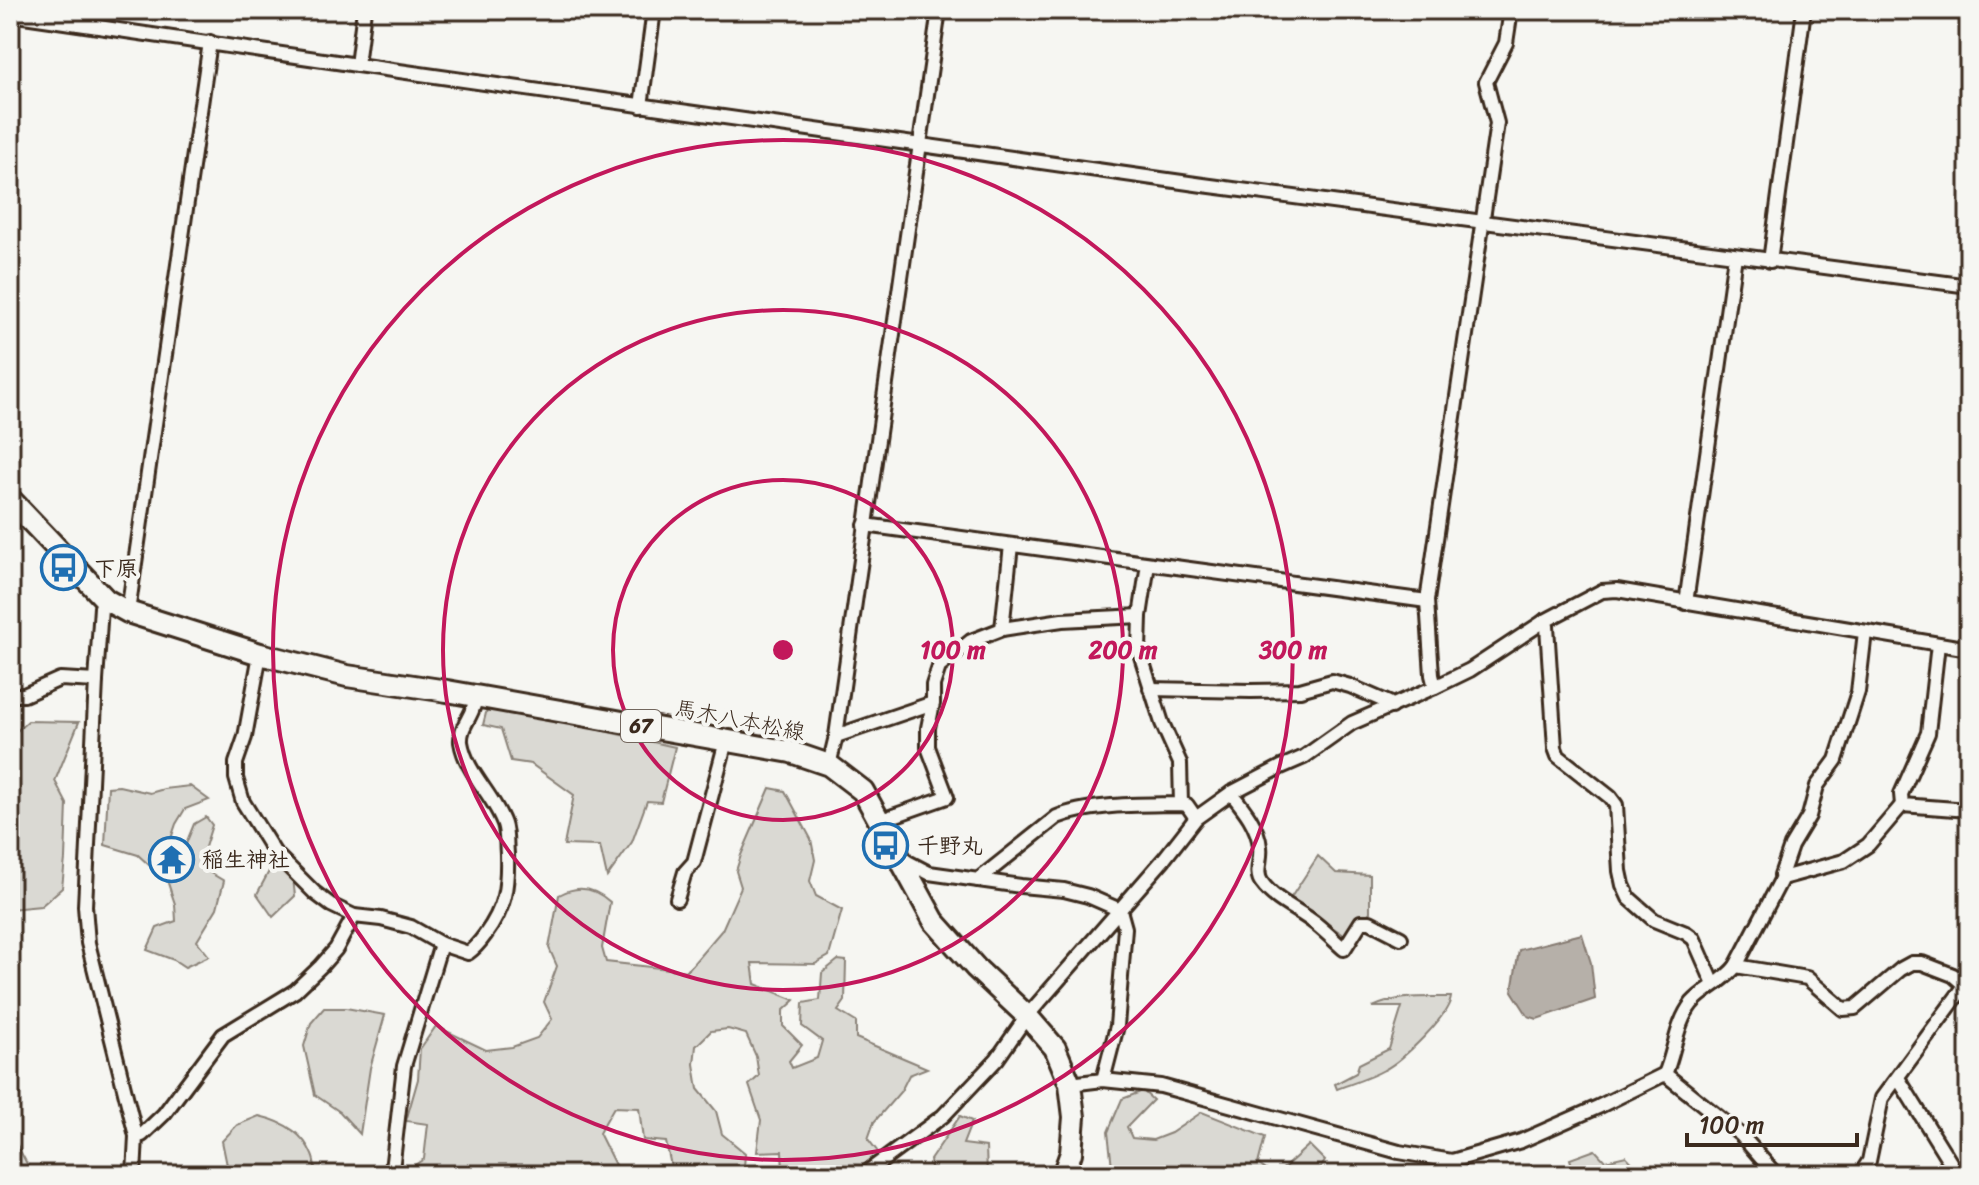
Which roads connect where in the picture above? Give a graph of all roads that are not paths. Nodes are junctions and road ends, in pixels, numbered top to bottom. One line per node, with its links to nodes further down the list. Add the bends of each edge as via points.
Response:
1 (364, 10): 8 (street)
2 (654, 10): 9 (street)
3 (939, 10): 10 (street)
4 (1511, 10): 11 (street, via 1506,43 1486,82 1497,123)
5 (1804, 10): 13 (street)
6 (10, 14): 7 (street)
7 (210, 42): 8 (street); 22 (street)
8 (357, 65): 9 (street)
9 (641, 106): 10 (street)
10 (920, 145): 11 (street); 16 (street)
11 (1482, 221): 12 (street); 20 (street)
12 (1735, 256): 13 (street); 21 (street)
13 (1770, 261): 14 (street)
14 (1969, 286)
15 (10, 499): 19 (main road, 馬木八本松線 / 67)
16 (865, 525): 17 (street); 37 (street)
17 (1011, 545): 18 (street); 25 (street)
18 (1148, 564): 20 (street); 23 (street)
19 (106, 600): 22 (main road, 馬木八本松線 / 67); 30 (street, via 101,607)
20 (1427, 601): 31 (street)
21 (1686, 603): 24 (street, via 1602,591); 26 (street)
22 (128, 612): 29 (main road, 馬木八本松線 / 67)
23 (1140, 616): 25 (street); 32 (street, via 1139,650)
24 (1544, 621): 31 (street); 55 (street, via 1558,756 1616,805 1620,871 1629,898 1654,920 1694,939)
25 (1002, 629): 35 (street, via 971,641 939,667)
26 (1865, 632): 27 (street); 47 (street, via 1858,692 1841,747 1817,786)
27 (1938, 644): 28 (street); 42 (street, via 1928,733 1901,794)
28 (1969, 649)
29 (260, 654): 34 (main road, 馬木八本松線 / 67, via 347,676); 51 (street, via 236,763 238,791 274,852 315,893)
30 (96, 681): 33 (street, via 60,679 24,695); 62 (street, via 85,906 88,943)
31 (1435, 687): 36 (street)
32 (1150, 689): 36 (street, via 1300,690 1332,681); 41 (street, via 1180,763)
33 (10, 695)
34 (476, 696): 38 (main road, 馬木八本松線 / 67); 53 (street, via 461,738 506,832 504,898 495,922 475,948 468,953)
35 (933, 703): 37 (street); 45 (street, via 928,747 947,797)
36 (1391, 707): 40 (street, via 1352,723 1304,757)
37 (836, 736): 39 (street)
38 (726, 741): 39 (main road, 馬木八本松線 / 67, via 791,752); 49 (street, via 694,862 685,872)
39 (829, 765): 45 (main road, 馬木八本松線 / 67, via 863,791)
40 (1231, 793): 44 (street); 52 (street, via 1257,834 1259,881 1277,897 1344,949 1361,922)
41 (1181, 804): 44 (street); 48 (street, via 1067,813)
42 (1902, 805): 43 (street); 47 (street, via 1868,845 1844,861)
43 (1969, 810)
44 (1196, 818): 50 (street)
45 (879, 821): 46 (main road, 馬木八本松線 / 67)
46 (899, 858): 48 (street, via 929,873); 57 (main road, 馬木八本松線 / 67, via 934,921)
47 (1782, 878): 54 (street)
48 (978, 880): 50 (street, via 1064,890)
49 (677, 899)
50 (1120, 910): 57 (street); 60 (street, via 1125,928 1117,1026)
51 (354, 916): 53 (street, via 411,927); 62 (street, via 321,966 295,991 223,1035 164,1114)
52 (1401, 938)
53 (441, 944): 64 (street, via 404,1066)
54 (1736, 966): 55 (street); 56 (street, via 1807,978 1843,1009 1855,1008 1912,963)
55 (1716, 983): 58 (street, via 1693,1001 1680,1022)
56 (1968, 985): 59 (street)
57 (1027, 1016): 61 (main road, 馬木八本松線 / 67, via 1055,1048); 67 (street, via 997,1059 943,1116)
58 (1665, 1074): 60 (street, via 1521,1141 1452,1161 1399,1152 1161,1086); 69 (street, via 1741,1135)
59 (1898, 1078): 70 (street, via 1882,1098 1869,1161); 71 (street)
60 (1103, 1080): 61 (street)
61 (1070, 1084): 68 (main road, 馬木八本松線 / 67, via 1074,1117)
62 (136, 1136): 63 (street)
63 (134, 1175)
64 (393, 1175)
65 (735, 1175): 66 (street)
66 (789, 1175)
67 (863, 1175)
68 (1063, 1175)
69 (1776, 1175)
70 (1860, 1175)
71 (1958, 1175)

